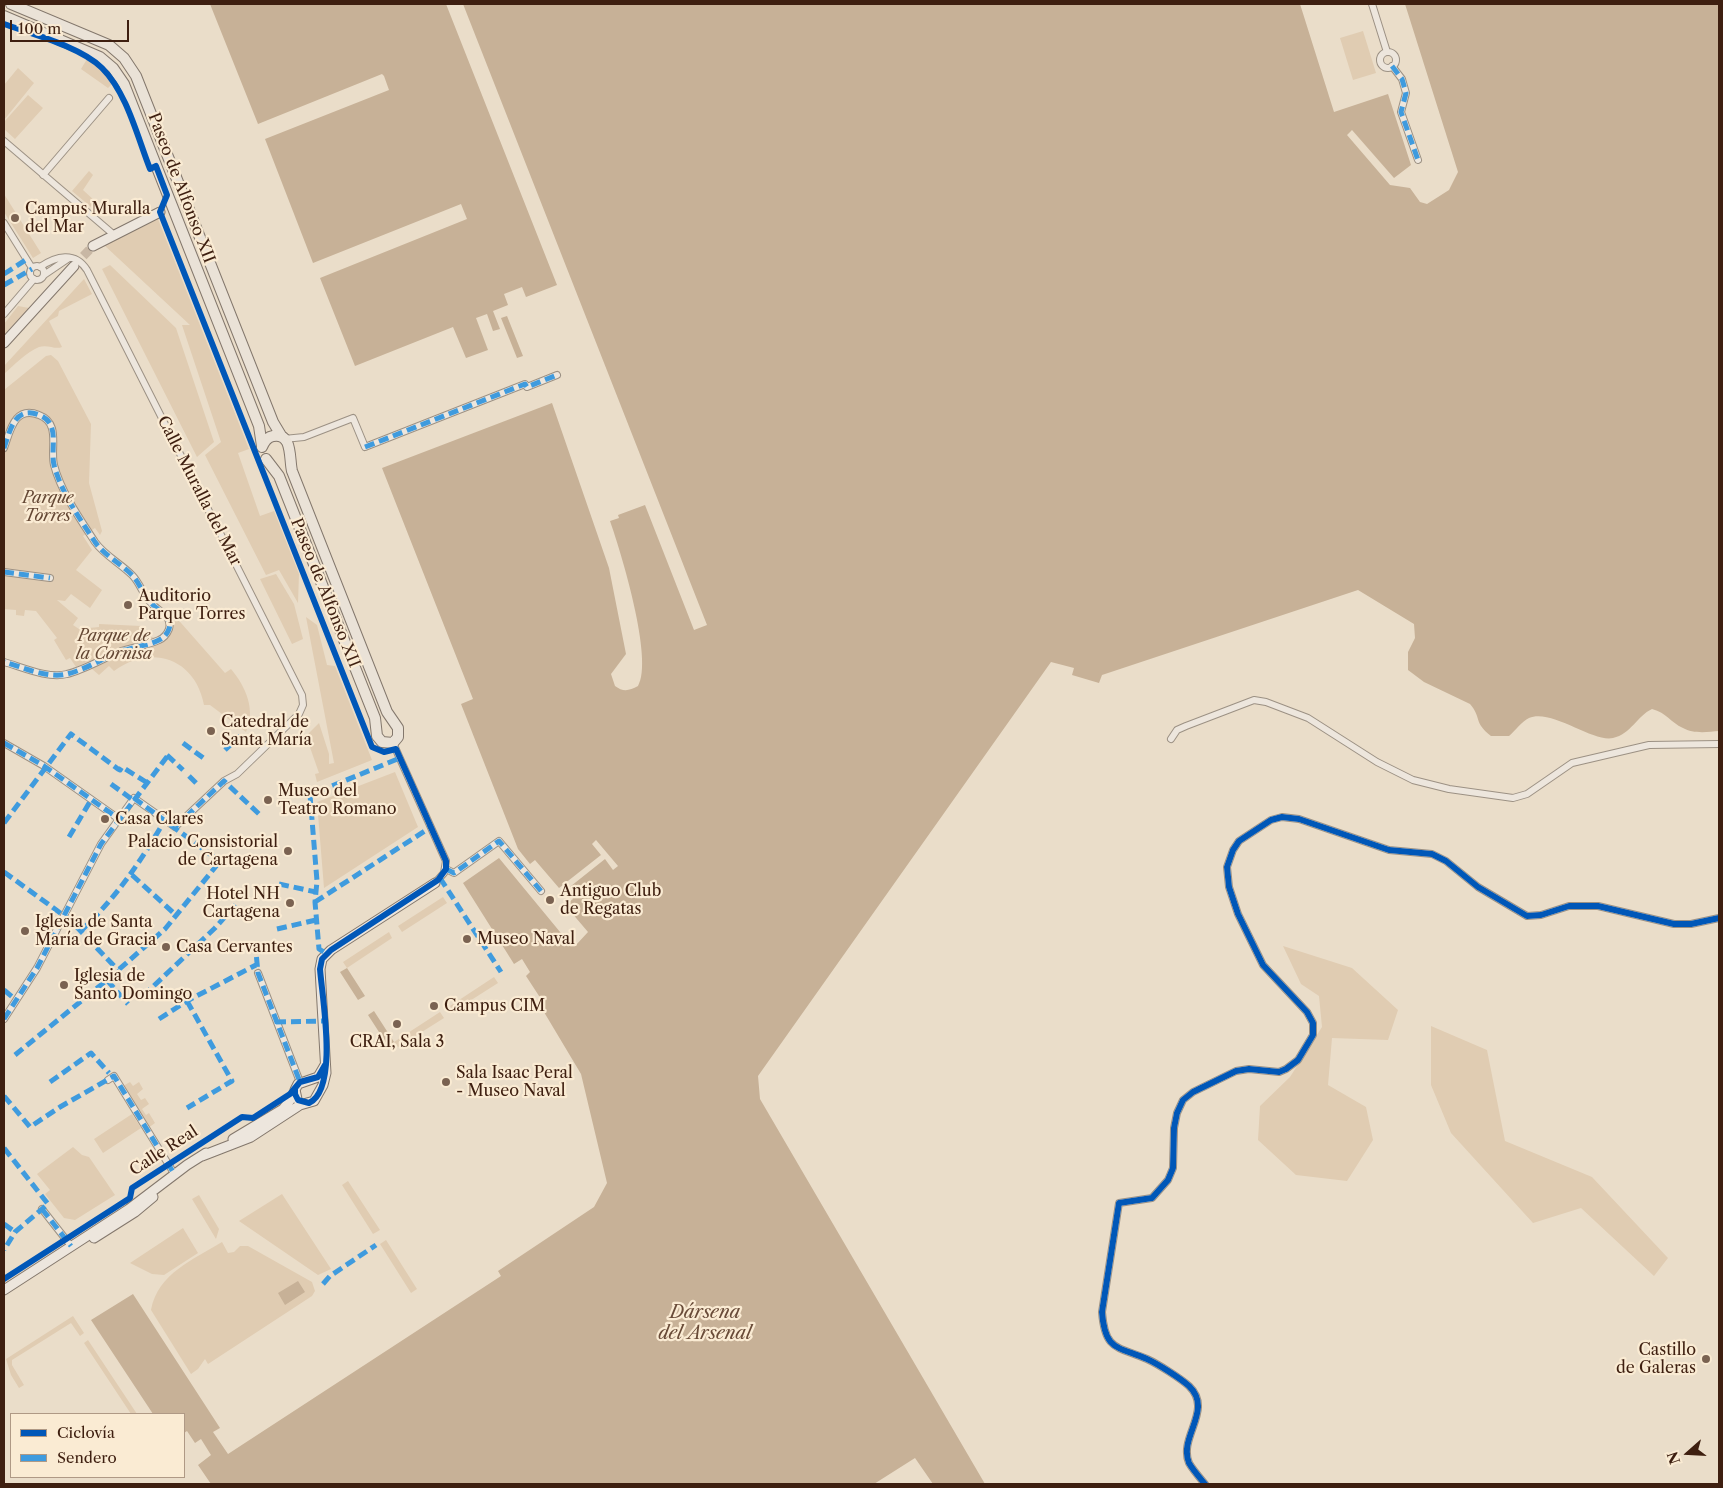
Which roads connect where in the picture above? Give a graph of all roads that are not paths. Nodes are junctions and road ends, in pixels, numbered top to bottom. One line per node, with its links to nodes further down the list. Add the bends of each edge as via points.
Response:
1 (11, 4): 11 (main road, Paseo de Alfonso XII, via 98,39 124,58 142,89)
2 (1372, 4): 4 (street)
3 (4, 16): 10 (main road, Paseo de Alfonso XII, via 100,57 113,68 129,95)
4 (1387, 52): 5 (street, via 1395,57 1396,62); 5 (street, via 1381,57 1381,62 1384,66)
5 (1392, 66): 8 (street, via 1402,79 1406,93 1401,112)
6 (109, 98): 9 (street)
7 (4, 141): 9 (street)
8 (1418, 160)
9 (43, 175): 15 (street)
10 (167, 194): 12 (main road); 13 (main road, Paseo de Alfonso XII)
11 (189, 210): 13 (main road); 25 (main road, Paseo de Alfonso XII)
12 (160, 212): 13 (main road); 15 (main road)
13 (175, 215): 26 (main road, Paseo de Alfonso XII, via 259,426)
14 (4, 223): 18 (street)
15 (113, 234): 16 (main road)
16 (93, 246)
17 (72, 262): 18 (street, via 54,258); 19 (street); 22 (main road); 39 (street, Calle Muralla del Mar, via 80,262 88,270 302,695 303,705 299,714 237,774 175,827 134,798)
18 (36, 268): 19 (street); 20 (street, via 30,273)
19 (44, 275): 20 (street, via 39,280)
20 (34, 279): 21 (street)
21 (4, 314)
22 (4, 343)
23 (557, 375): 24 (street, via 527,387 525,384 365,447 354,418)
24 (304, 437): 25 (street); 28 (street)
25 (283, 438): 26 (main road, via 270,437); 28 (main road)
26 (262, 447): 29 (main road)
27 (4, 448): 32 (street, via 18,416 37,414 49,422 54,435 54,466 74,508 100,548 133,576 150,603 168,618 170,625 168,632 159,640 118,652 66,674 44,673)
28 (290, 451): 29 (main road, via 285,460 278,463); 33 (main road, Paseo de Alfonso XII, via 295,478 384,704)
29 (266, 460): 34 (main road, Paseo de Alfonso XII, via 278,476)
30 (4, 572): 31 (street)
31 (50, 578)
32 (4, 662)
33 (395, 724): 34 (main road, via 386,722); 37 (main road, via 399,734)
34 (377, 730): 37 (main road, via 380,741)
35 (1171, 739): 38 (street, via 1177,730 1254,700 1308,718 1377,762 1413,780 1513,798 1527,794 1572,763 1648,745)
36 (4, 743): 39 (street, via 44,766)
37 (393, 743): 40 (street, via 445,857)
38 (1719, 744)
39 (119, 819): 45 (street, via 101,844 36,968)
40 (446, 869): 41 (street); 42 (street, via 454,872 499,841)
41 (435, 883): 46 (main road, via 322,959)
42 (541, 891)
43 (1719, 918): 58 (street, via 1674,924 1598,906 1569,906 1541,916 1527,916 1432,854 1389,850 1299,819 1282,817 1271,820 1239,842 1232,850 1227,867 1229,887 1238,914 1263,965 1307,1012 1313,1035 1298,1060 1286,1070 1236,1071 1183,1100 1176,1113 1173,1168 1168,1180 1152,1198 1119,1203 1102,1312 1108,1339 1118,1349 1148,1360 1189,1387 1196,1397 1199,1413 1188,1447 1188,1461)
44 (258, 973): 48 (street)
45 (4, 1019)
46 (326, 1055): 48 (main road, via 321,1074); 50 (main road, via 325,1079)
47 (108, 1080): 53 (street, via 114,1076)
48 (304, 1081): 49 (main road, via 295,1088); 50 (main road, via 317,1086)
49 (295, 1094): 51 (main road, via 300,1102); 52 (main road, Calle Real, via 283,1109)
50 (317, 1096): 51 (main road)
51 (308, 1103): 52 (main road, Calle Real, via 250,1137)
52 (202, 1156): 53 (main road, Calle Real)
53 (175, 1175): 55 (main road, Calle Real); 57 (main road, Calle Real, via 135,1212)
54 (42, 1209): 55 (street)
55 (71, 1246): 56 (main road, Calle Real)
56 (4, 1290)
57 (4, 1297)
58 (1205, 1484)

